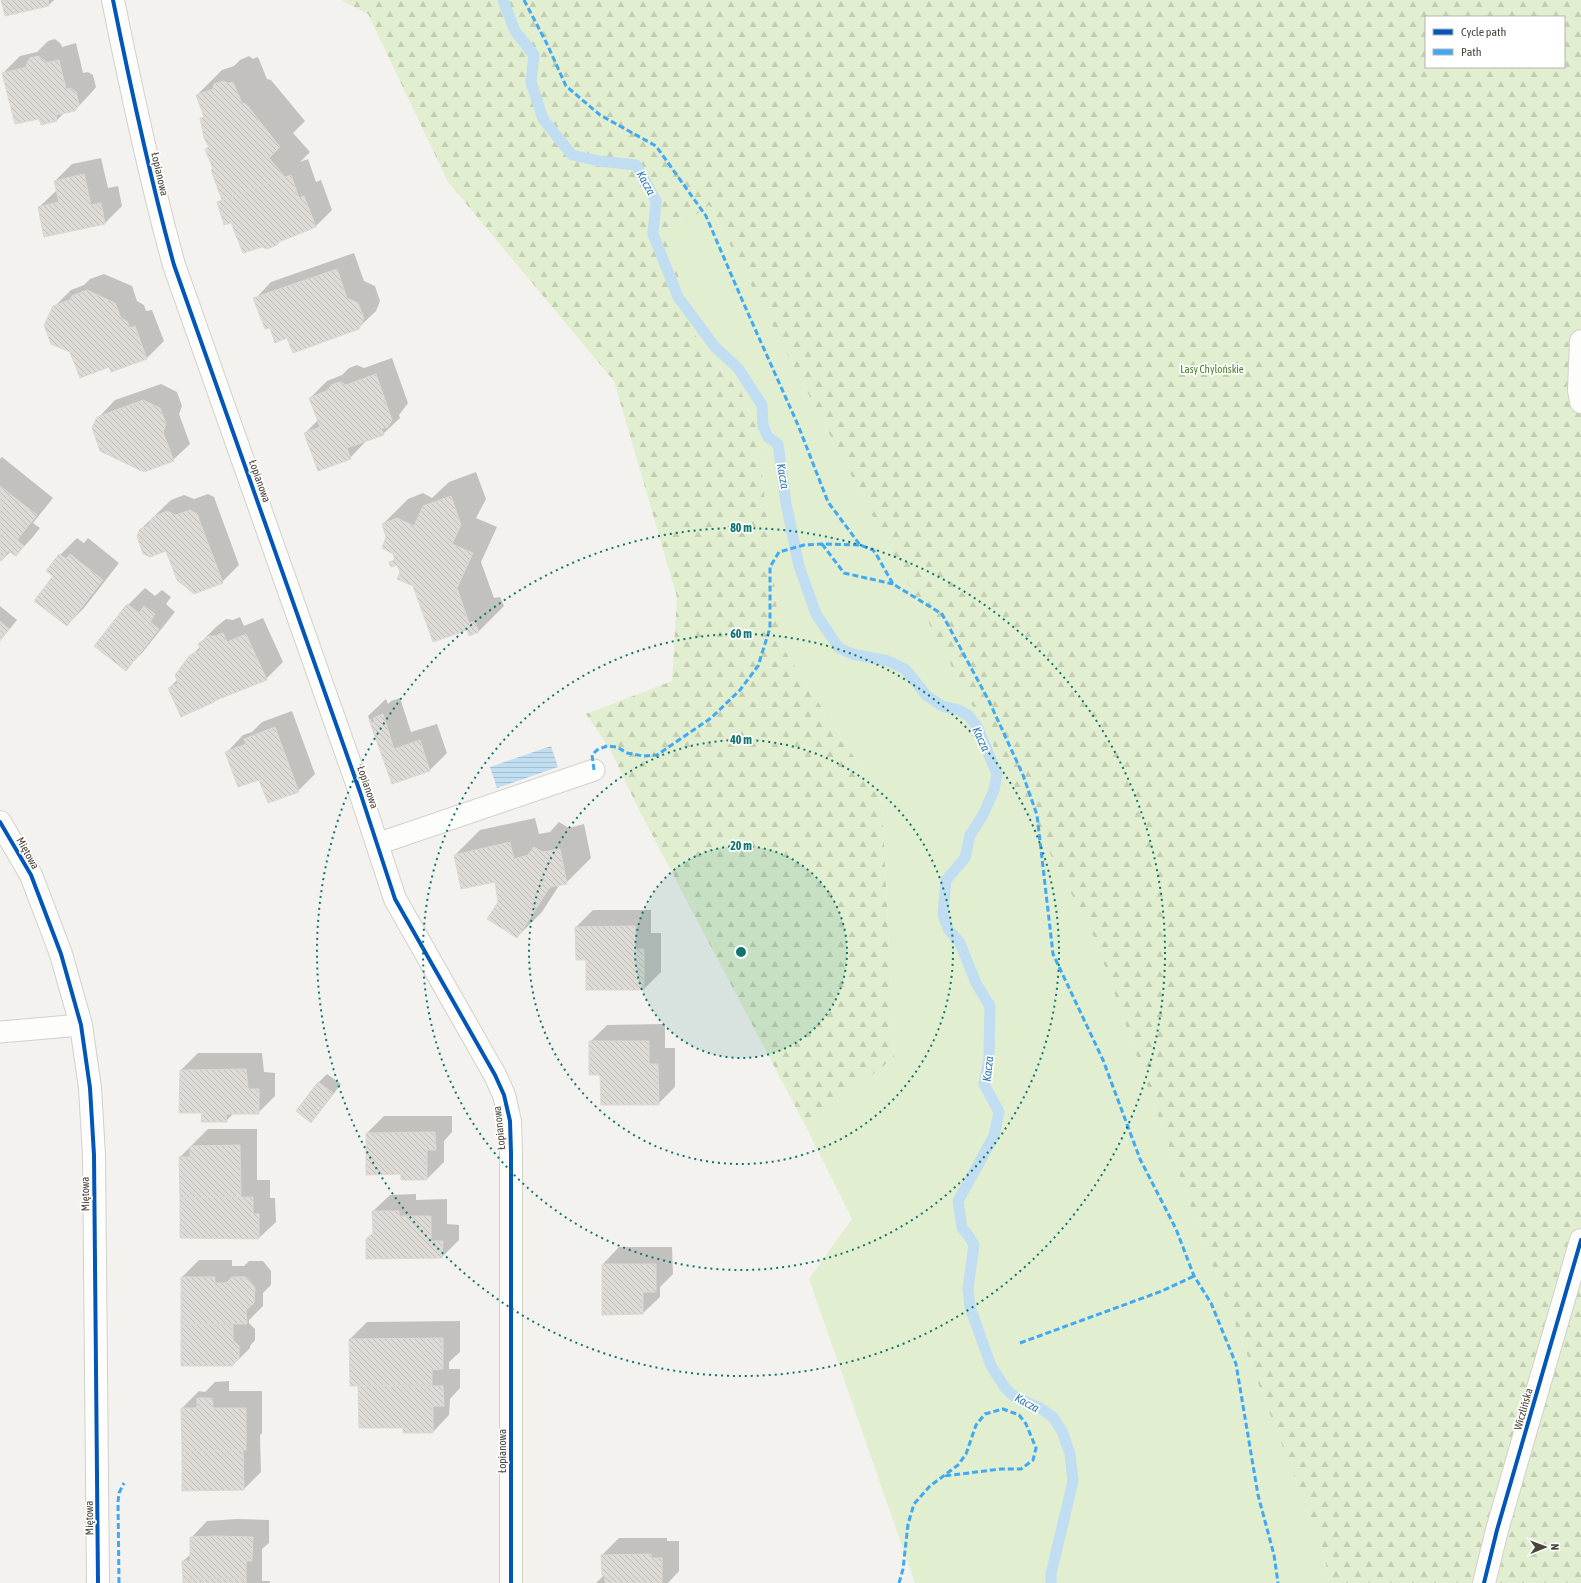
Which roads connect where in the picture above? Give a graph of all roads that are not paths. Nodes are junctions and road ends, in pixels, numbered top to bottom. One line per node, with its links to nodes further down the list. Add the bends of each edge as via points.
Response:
1 (113, 0): 6 (street, Łopianowa, via 140,129 174,265)
2 (1581, 341): 3 (street)
3 (1581, 402)
4 (594, 770): 6 (lane)
5 (0, 822): 7 (street, Miętowa, via 31,875 62,954)
6 (377, 844): 11 (street, Łopianowa, via 395,899 495,1075 504,1095 510,1121)
7 (81, 1025): 8 (lane); 10 (street, Miętowa, via 90,1088 94,1155)
8 (0, 1032)
9 (1581, 1240): 12 (street, Wiczlińska)
10 (98, 1583)
11 (511, 1583)
12 (1484, 1583)

